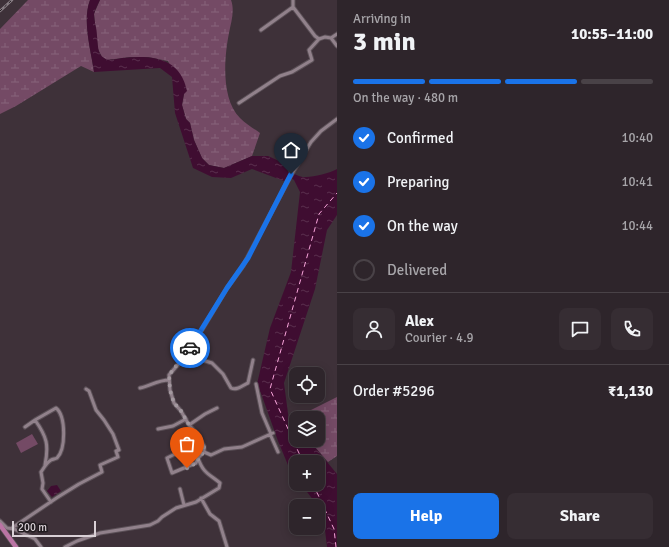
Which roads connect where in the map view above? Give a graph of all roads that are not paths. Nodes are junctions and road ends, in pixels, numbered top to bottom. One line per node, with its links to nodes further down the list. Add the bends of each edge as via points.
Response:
1 (293, 0): 2 (street)
2 (293, 7): 3 (street); 6 (street)
3 (261, 30)
4 (337, 34): 5 (street)
5 (331, 38): 6 (street); 7 (street)
6 (319, 39): 8 (street, via 309,50 312,60 280,76)
7 (337, 46)
8 (239, 103)
9 (337, 119): 10 (street, via 311,142 290,176 248,258)
10 (186, 355): 11 (street, via 212,363 233,389 248,382); 12 (street, via 169,375)
11 (252, 360)
12 (169, 380): 14 (street); 17 (street, via 174,403)
13 (256, 384): 22 (street, via 262,413)
14 (140, 388)
15 (86, 389): 34 (street, via 96,410 113,434 119,450 116,451 118,457 100,465 102,472)
16 (218, 408): 19 (street)
17 (186, 419): 19 (street); 21 (street, via 173,426)
18 (35, 420): 20 (street); 27 (street, via 45,435); 29 (street, via 56,408 60,414 64,430 63,441 57,458)
19 (188, 425): 23 (street)
20 (25, 428)
21 (158, 429)
22 (271, 434): 25 (street, via 242,447 224,449 211,455); 26 (street)
23 (201, 441): 24 (street); 25 (street)
24 (179, 452): 31 (street); 31 (street, via 167,458 172,473)
25 (204, 452): 28 (street)
26 (278, 452)
27 (46, 457): 29 (street); 30 (street)
28 (198, 458): 31 (street, via 196,463); 33 (street, via 206,472 220,483 219,488)
29 (51, 461): 30 (street)
30 (45, 465): 34 (street, via 41,472 42,489)
31 (187, 468)
32 (180, 488): 35 (street)
33 (201, 498): 35 (street); 42 (street, via 210,514 219,521)
34 (51, 502): 38 (street)
35 (184, 505): 41 (street, via 150,525 84,538)
36 (0, 521): 38 (street, via 7,528)
37 (0, 525): 39 (main road)
38 (12, 528): 40 (street, via 35,539)
39 (16, 547)
40 (41, 547)
41 (65, 547)
42 (227, 547)

